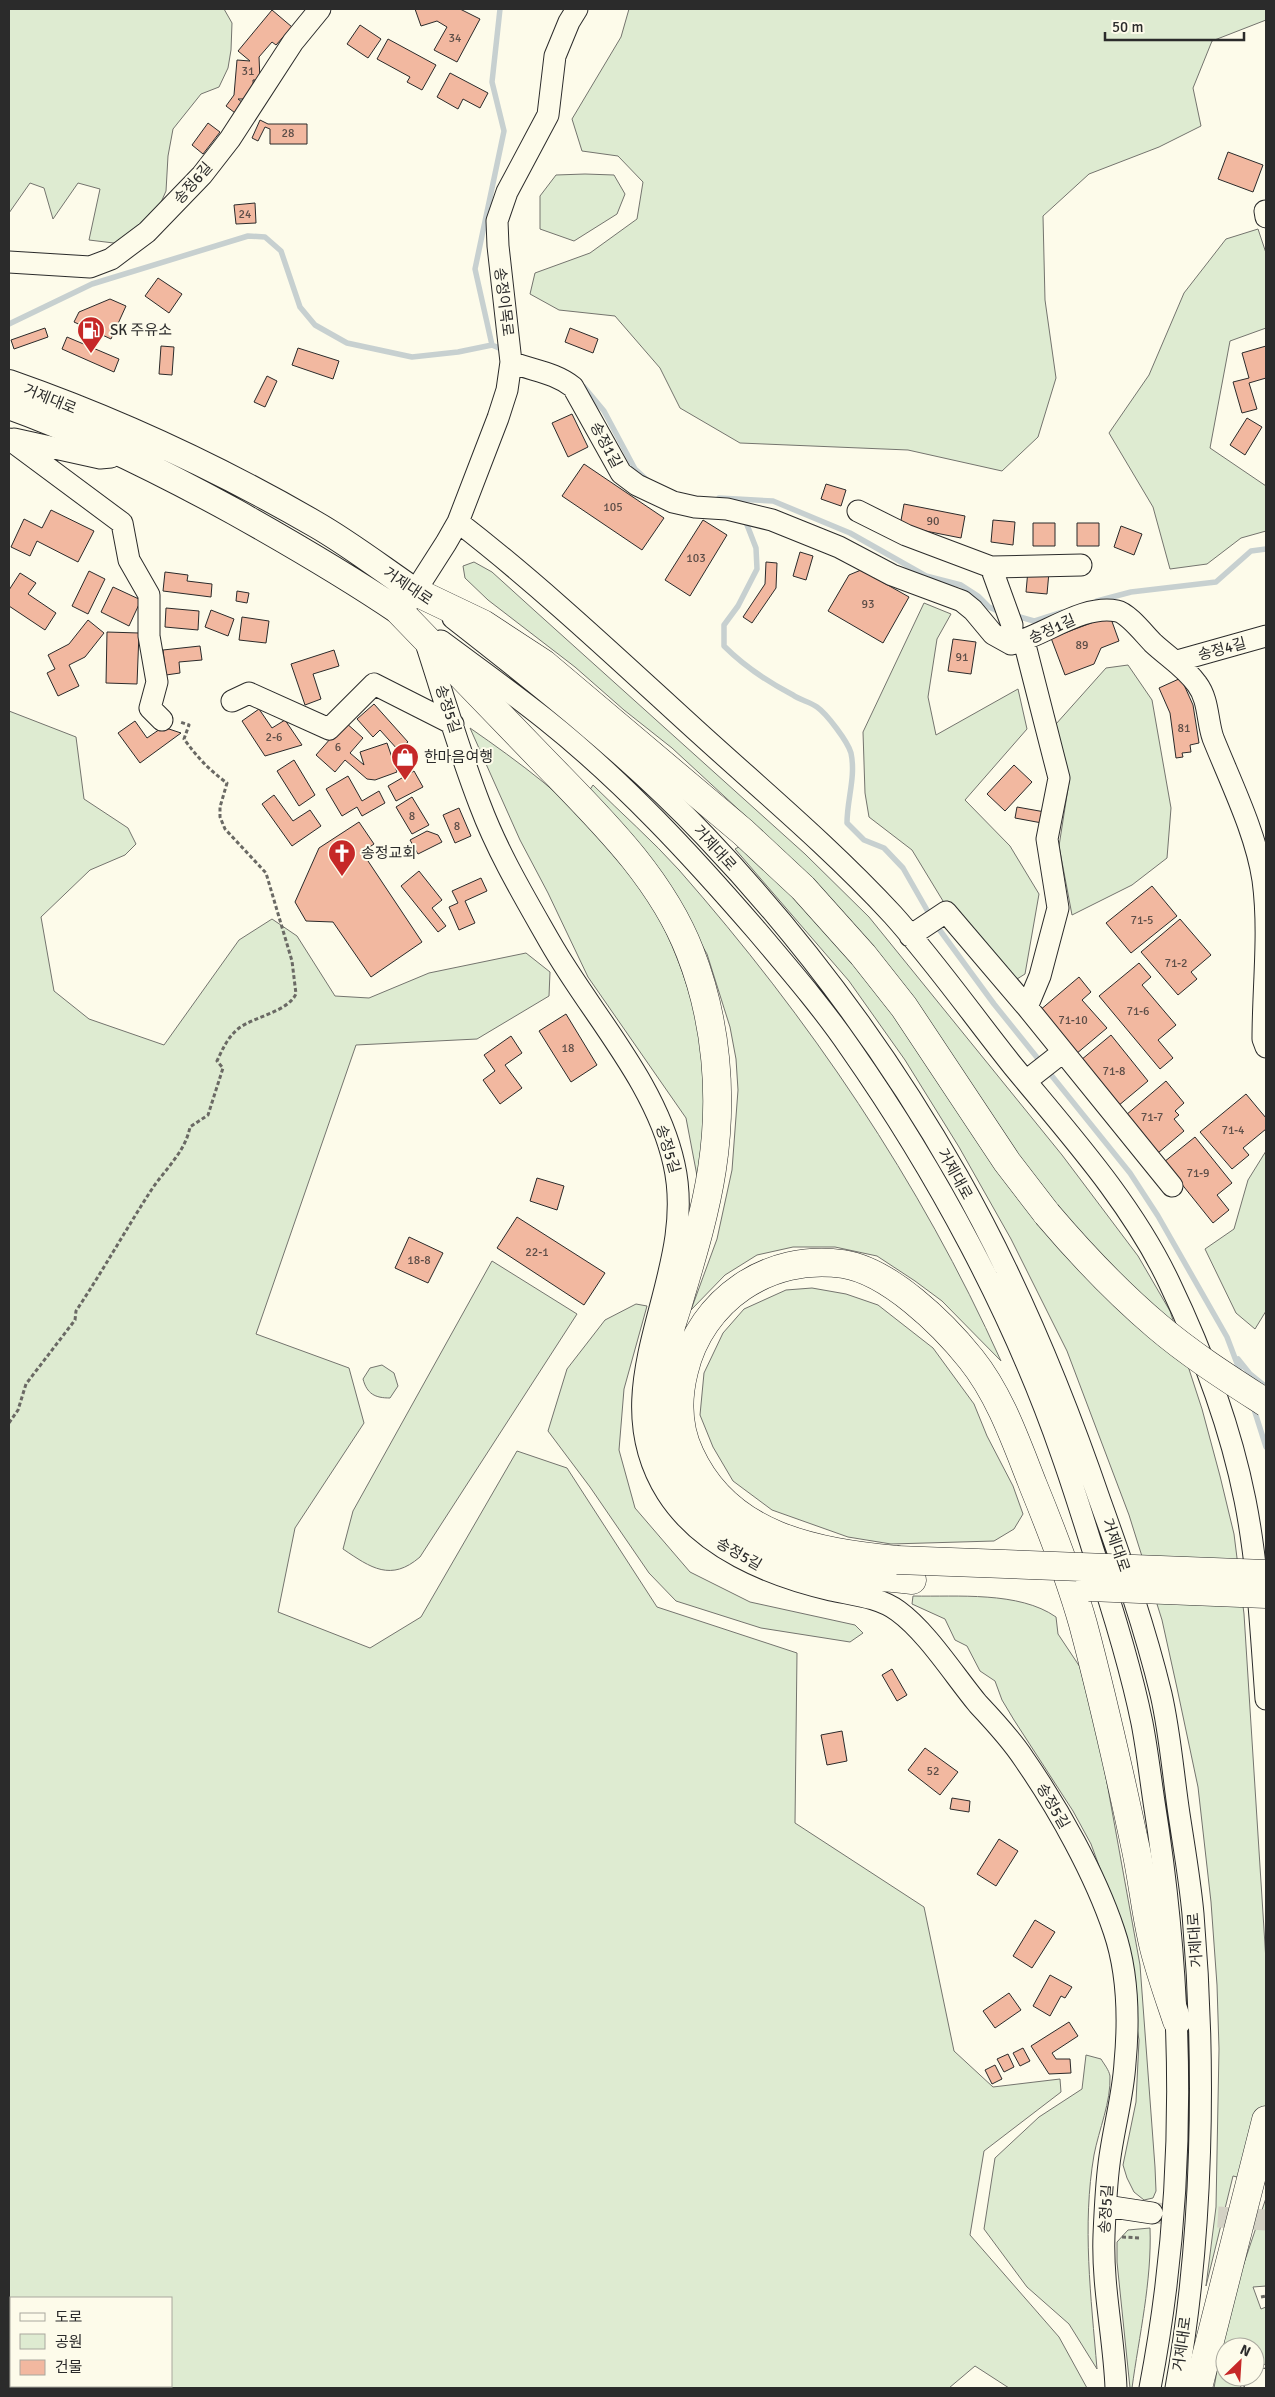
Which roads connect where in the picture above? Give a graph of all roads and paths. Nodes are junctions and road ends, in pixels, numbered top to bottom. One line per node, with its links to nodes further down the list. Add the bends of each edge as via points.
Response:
1 (320, 9): 3 (street, 송정6길, via 293,42 230,139 202,175 147,232 111,258 90,268)
2 (577, 9): 4 (street, 송정이목로, via 555,56 548,115 507,192 497,221)
3 (9, 262)
4 (511, 362): 10 (street, 송정이목로, via 498,418); 16 (street, 송정1길, via 561,378 573,387 621,473 637,486 673,502 727,509 772,520 865,559 892,575 962,601 993,634)
5 (9, 383): 13 (main road, 거제대로, via 198,461 316,525)
6 (9, 406): 8 (main road, 거제대로)
7 (9, 438): 8 (street, via 100,458 111,457); 19 (street, via 122,523 129,560 149,595 149,636 157,682 150,708)
8 (117, 452): 13 (main road, 거제대로, via 183,484 346,576)
9 (858, 511): 12 (street, via 906,535)
10 (458, 522): 13 (street, 송정이목로); 21 (street, via 502,556 808,830 849,869)
11 (1081, 565): 12 (street)
12 (991, 567): 16 (street)
13 (408, 602): 15 (highway); 27 (highway, bridge, via 483,624 544,664 743,832 803,888 904,1007 1007,1162 1083,1256 1158,1327 1214,1370); 34 (street, 거제대로, via 621,787 688,853 791,972 849,1047 941,1194 997,1300 1058,1442 1118,1627 1142,1722 1158,1823); 43 (street, 거제대로, via 445,612 560,702 640,772 706,837 818,968 900,1083 961,1182 1016,1289 1080,1442 1139,1612 1162,1700 1193,1908 1198,1984 1199,2127 1192,2274)
14 (1266, 636): 17 (street, 송정4길)
15 (425, 637): 20 (street, 송정5길); 30 (highway, via 621,842 671,912 690,952 717,1062 718,1119 712,1171 661,1362 655,1410 663,1448 677,1481 715,1523 772,1556 860,1576)
16 (1016, 637): 17 (street, 송정1길, via 1104,609 1120,611); 22 (street, via 1059,778 1047,839 1058,908 1040,976)
17 (1177, 661): 23 (street, 송정1길, via 1199,685 1209,712 1212,734 1258,855 1265,908 1263,1039)
18 (232, 701): 20 (street, via 249,693 328,729 374,684)
19 (162, 720): 28 (path, via 172,718 189,726 184,739 208,770 227,783 220,817 226,829 266,873 292,961 296,994 288,1004 240,1028 228,1038 217,1061 223,1068 208,1115 190,1127 188,1139 120,1240 76,1311 75,1320 26,1384 18,1410)
20 (453, 724): 36 (street, 송정5길, via 480,807 501,851 554,949 633,1069 668,1139 679,1191 678,1224 642,1386 643,1424 652,1463 668,1495 694,1525 759,1567 819,1587 885,1602 902,1613 1022,1754 1070,1834 1092,1879 1115,1932 1124,1976 1126,2060 1109,2161)
21 (910, 936): 22 (street, via 946,912); 25 (street)
22 (1027, 1007): 24 (street)
23 (1266, 1047)
24 (1063, 1052): 25 (street); 26 (street)
25 (1026, 1081): 29 (street, via 1116,1195 1168,1280 1222,1415)
26 (1172, 1186)
27 (1266, 1403)
28 (9, 1423)
29 (1258, 1530): 33 (street)
30 (905, 1570): 31 (highway, bridge); 32 (highway, bridge); 34 (highway, via 791,1541 746,1520 710,1489 698,1471 686,1446 678,1414 680,1386 687,1359 713,1311 756,1277 782,1267 812,1263 844,1264 877,1277 912,1299 944,1327 974,1362 1005,1416 1040,1502 1082,1621 1136,1853 1154,1948)
31 (1266, 1574)
32 (1266, 1594)
33 (1266, 1699)
34 (1177, 2022): 42 (street, 거제대로, via 1174,2198 1167,2285)
35 (1266, 2120): 44 (highway)
36 (1106, 2206): 37 (street); 41 (street, 송정5길, via 1105,2281)
37 (1152, 2213)
38 (1266, 2296): 39 (path)
39 (1261, 2297)
40 (1266, 2379): 45 (street)
41 (1116, 2388)
42 (1150, 2388)
43 (1176, 2388)
44 (1198, 2388)
45 (1255, 2388)

